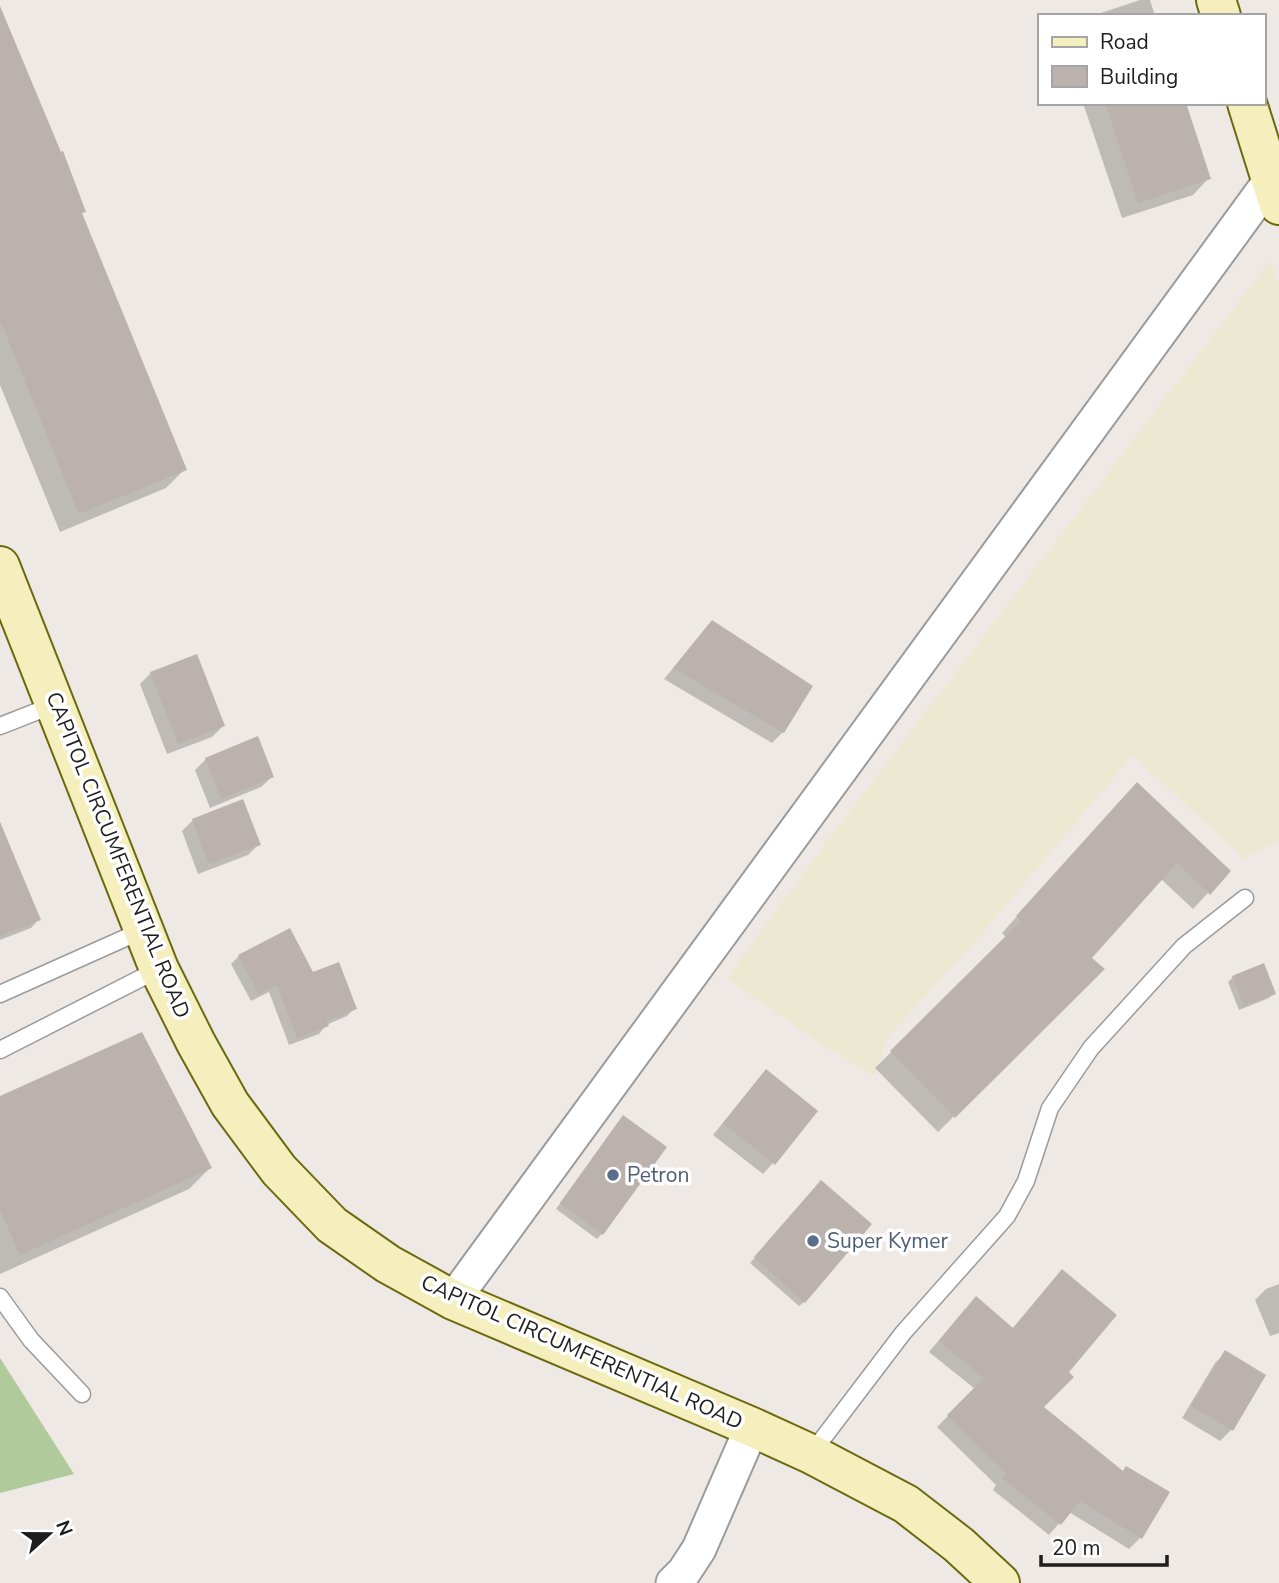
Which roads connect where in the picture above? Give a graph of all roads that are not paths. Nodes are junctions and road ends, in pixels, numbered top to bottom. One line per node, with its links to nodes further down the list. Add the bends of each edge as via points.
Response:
1 (1248, 105): 2 (main road)
2 (1275, 192): 12 (street)
3 (0, 566): 4 (main road, CAPITOL CIRCUMFERENTIAL ROAD)
4 (55, 704): 5 (lane); 7 (main road, CAPITOL CIRCUMFERENTIAL ROAD)
5 (0, 726)
6 (1245, 898): 15 (lane, via 1184,946 1091,1048 1050,1108 1026,1181 1007,1216 903,1333)
7 (143, 930): 8 (main road, CAPITOL CIRCUMFERENTIAL ROAD); 9 (lane)
8 (159, 969): 10 (lane); 12 (main road, CAPITOL CIRCUMFERENTIAL ROAD, via 230,1104 279,1170 332,1225 388,1264)
9 (0, 994)
10 (0, 1050)
11 (0, 1297): 13 (lane, via 31,1340)
12 (453, 1300): 14 (main road, CAPITOL CIRCUMFERENTIAL ROAD)
13 (82, 1394)
14 (752, 1427): 15 (main road, CAPITOL CIRCUMFERENTIAL ROAD); 16 (street, via 699,1549)
15 (811, 1454): 17 (main road, CAPITOL CIRCUMFERENTIAL ROAD, via 906,1504)
16 (673, 1583)
17 (1000, 1583)

